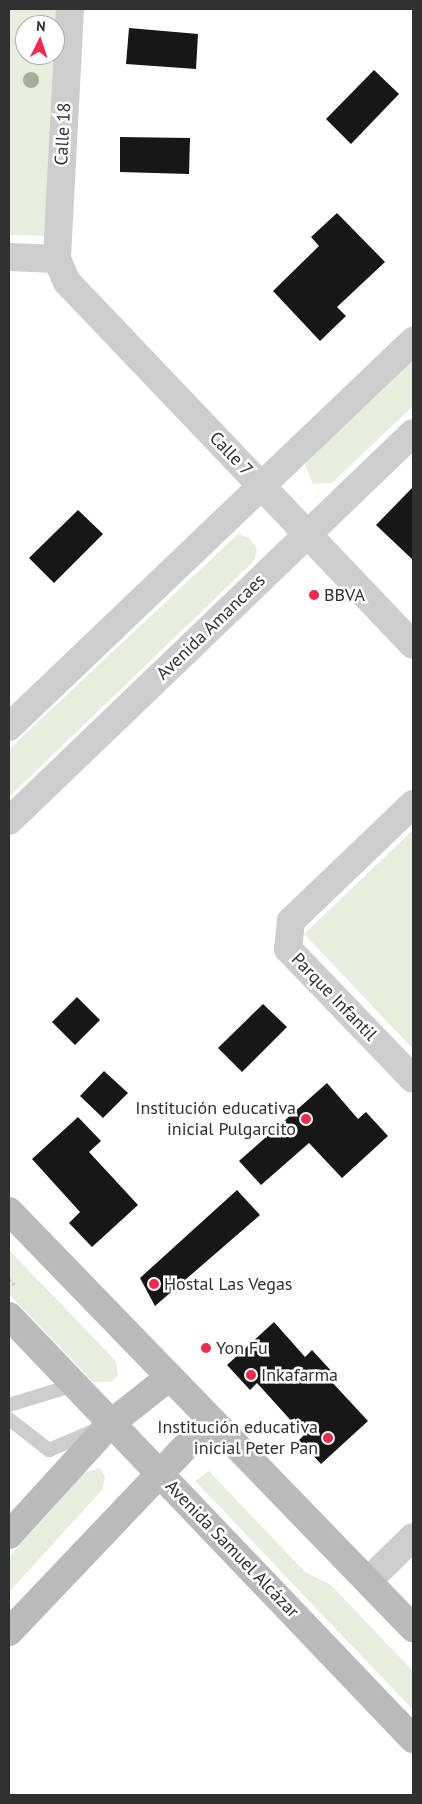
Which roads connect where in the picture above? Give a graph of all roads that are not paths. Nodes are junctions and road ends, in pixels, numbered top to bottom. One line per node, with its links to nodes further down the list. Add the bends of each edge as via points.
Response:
1 (70, 9): 3 (street, Calle 18)
2 (9, 257): 3 (street)
3 (57, 259): 6 (street, Calle 7, via 67,282)
4 (413, 341): 6 (street)
5 (413, 434): 7 (street, Avenida Amancaes)
6 (262, 486): 7 (street, Calle 7); 9 (street)
7 (308, 535): 8 (street, Calle 7); 11 (street, Avenida Amancaes)
8 (413, 645)
9 (9, 726)
10 (413, 804): 12 (street, Parque Infantil, via 291,921 288,949)
11 (9, 821)
12 (413, 1079)
13 (9, 1211): 15 (main road)
14 (9, 1316): 16 (main road, Avenida Samuel Alcázar)
15 (167, 1378): 19 (main road); 20 (main road)
16 (74, 1385): 17 (lane); 20 (main road, Avenida Samuel Alcázar)
17 (9, 1405)
18 (9, 1419): 20 (lane, via 48,1450)
19 (209, 1422): 21 (main road); 24 (main road)
20 (110, 1424): 21 (main road, Avenida Samuel Alcázar); 22 (main road)
21 (158, 1472): 26 (main road); 27 (main road, Avenida Samuel Alcázar)
22 (9, 1535)
23 (413, 1537): 24 (street)
24 (368, 1580): 25 (main road)
25 (413, 1628)
26 (9, 1632)
27 (413, 1739)

